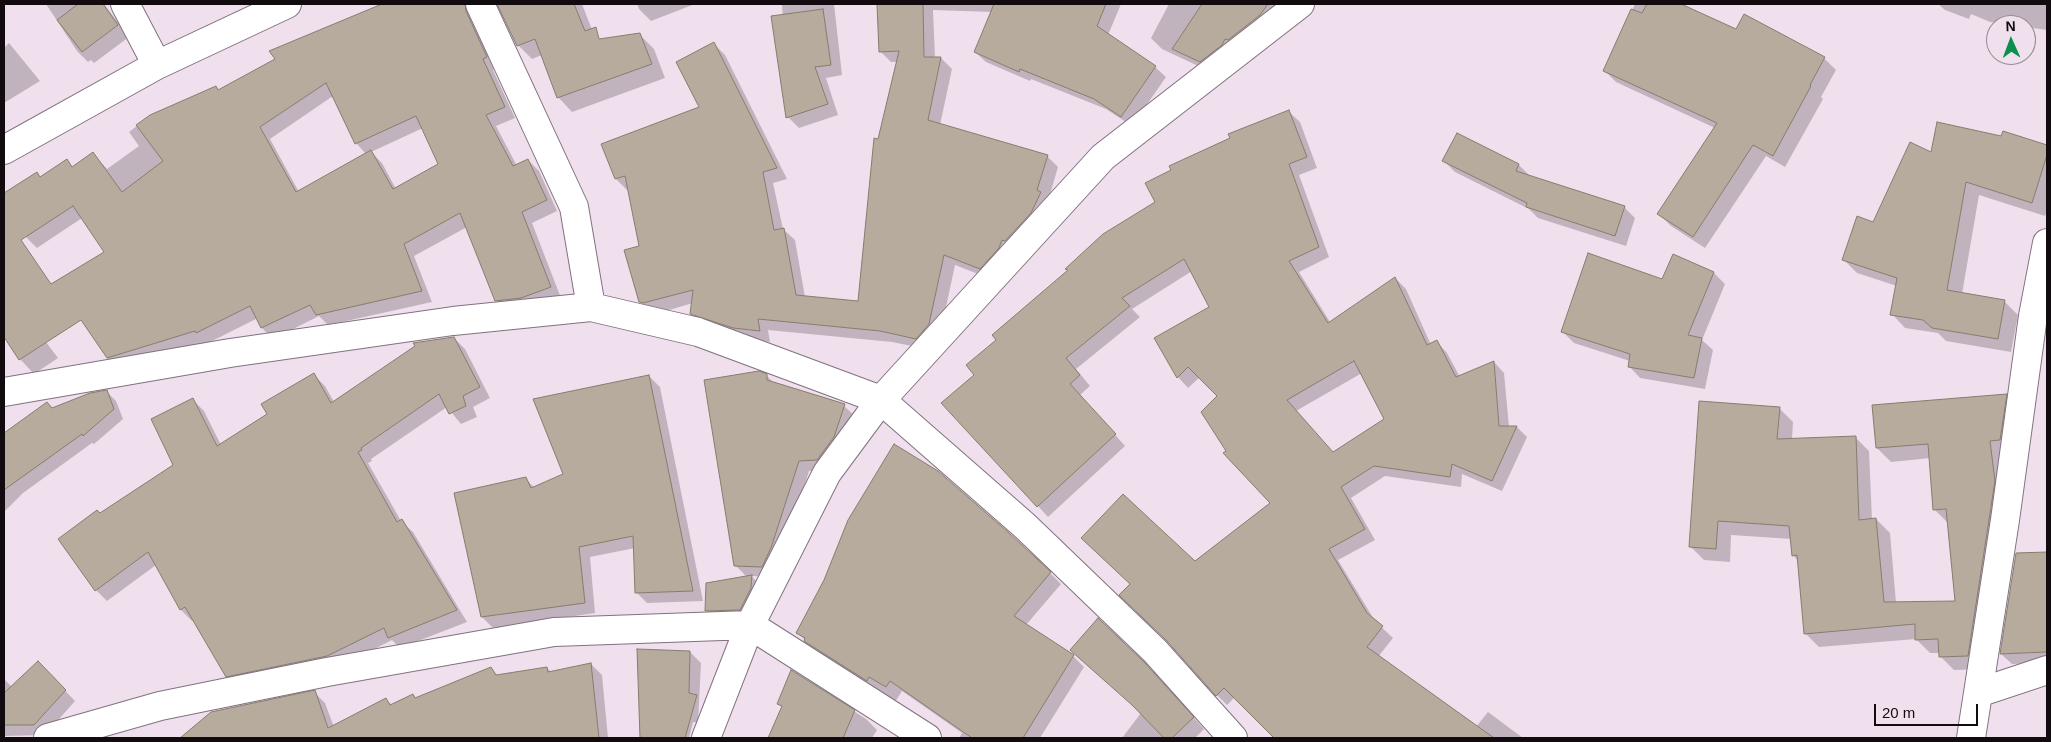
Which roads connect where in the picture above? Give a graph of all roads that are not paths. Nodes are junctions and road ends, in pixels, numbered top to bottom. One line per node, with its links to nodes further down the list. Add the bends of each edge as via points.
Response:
1 (125, 4): 5 (street)
2 (287, 4): 5 (street)
3 (480, 4): 8 (street, via 574,207)
4 (1300, 4): 10 (street, via 1103,157)
5 (157, 65): 6 (street)
6 (4, 150)
7 (2047, 242): 13 (street, via 2033,316)
8 (591, 306): 9 (street, via 454,321 230,353); 10 (street, via 698,332)
9 (4, 392)
10 (881, 400): 11 (street, via 827,472); 17 (street, via 1025,526 1155,651)
11 (750, 625): 14 (street, via 554,632 327,672 160,706); 15 (street); 16 (street)
12 (2047, 670): 13 (street)
13 (1978, 693): 18 (street)
14 (48, 738)
15 (706, 738)
16 (926, 738)
17 (1233, 738)
18 (1971, 738)

